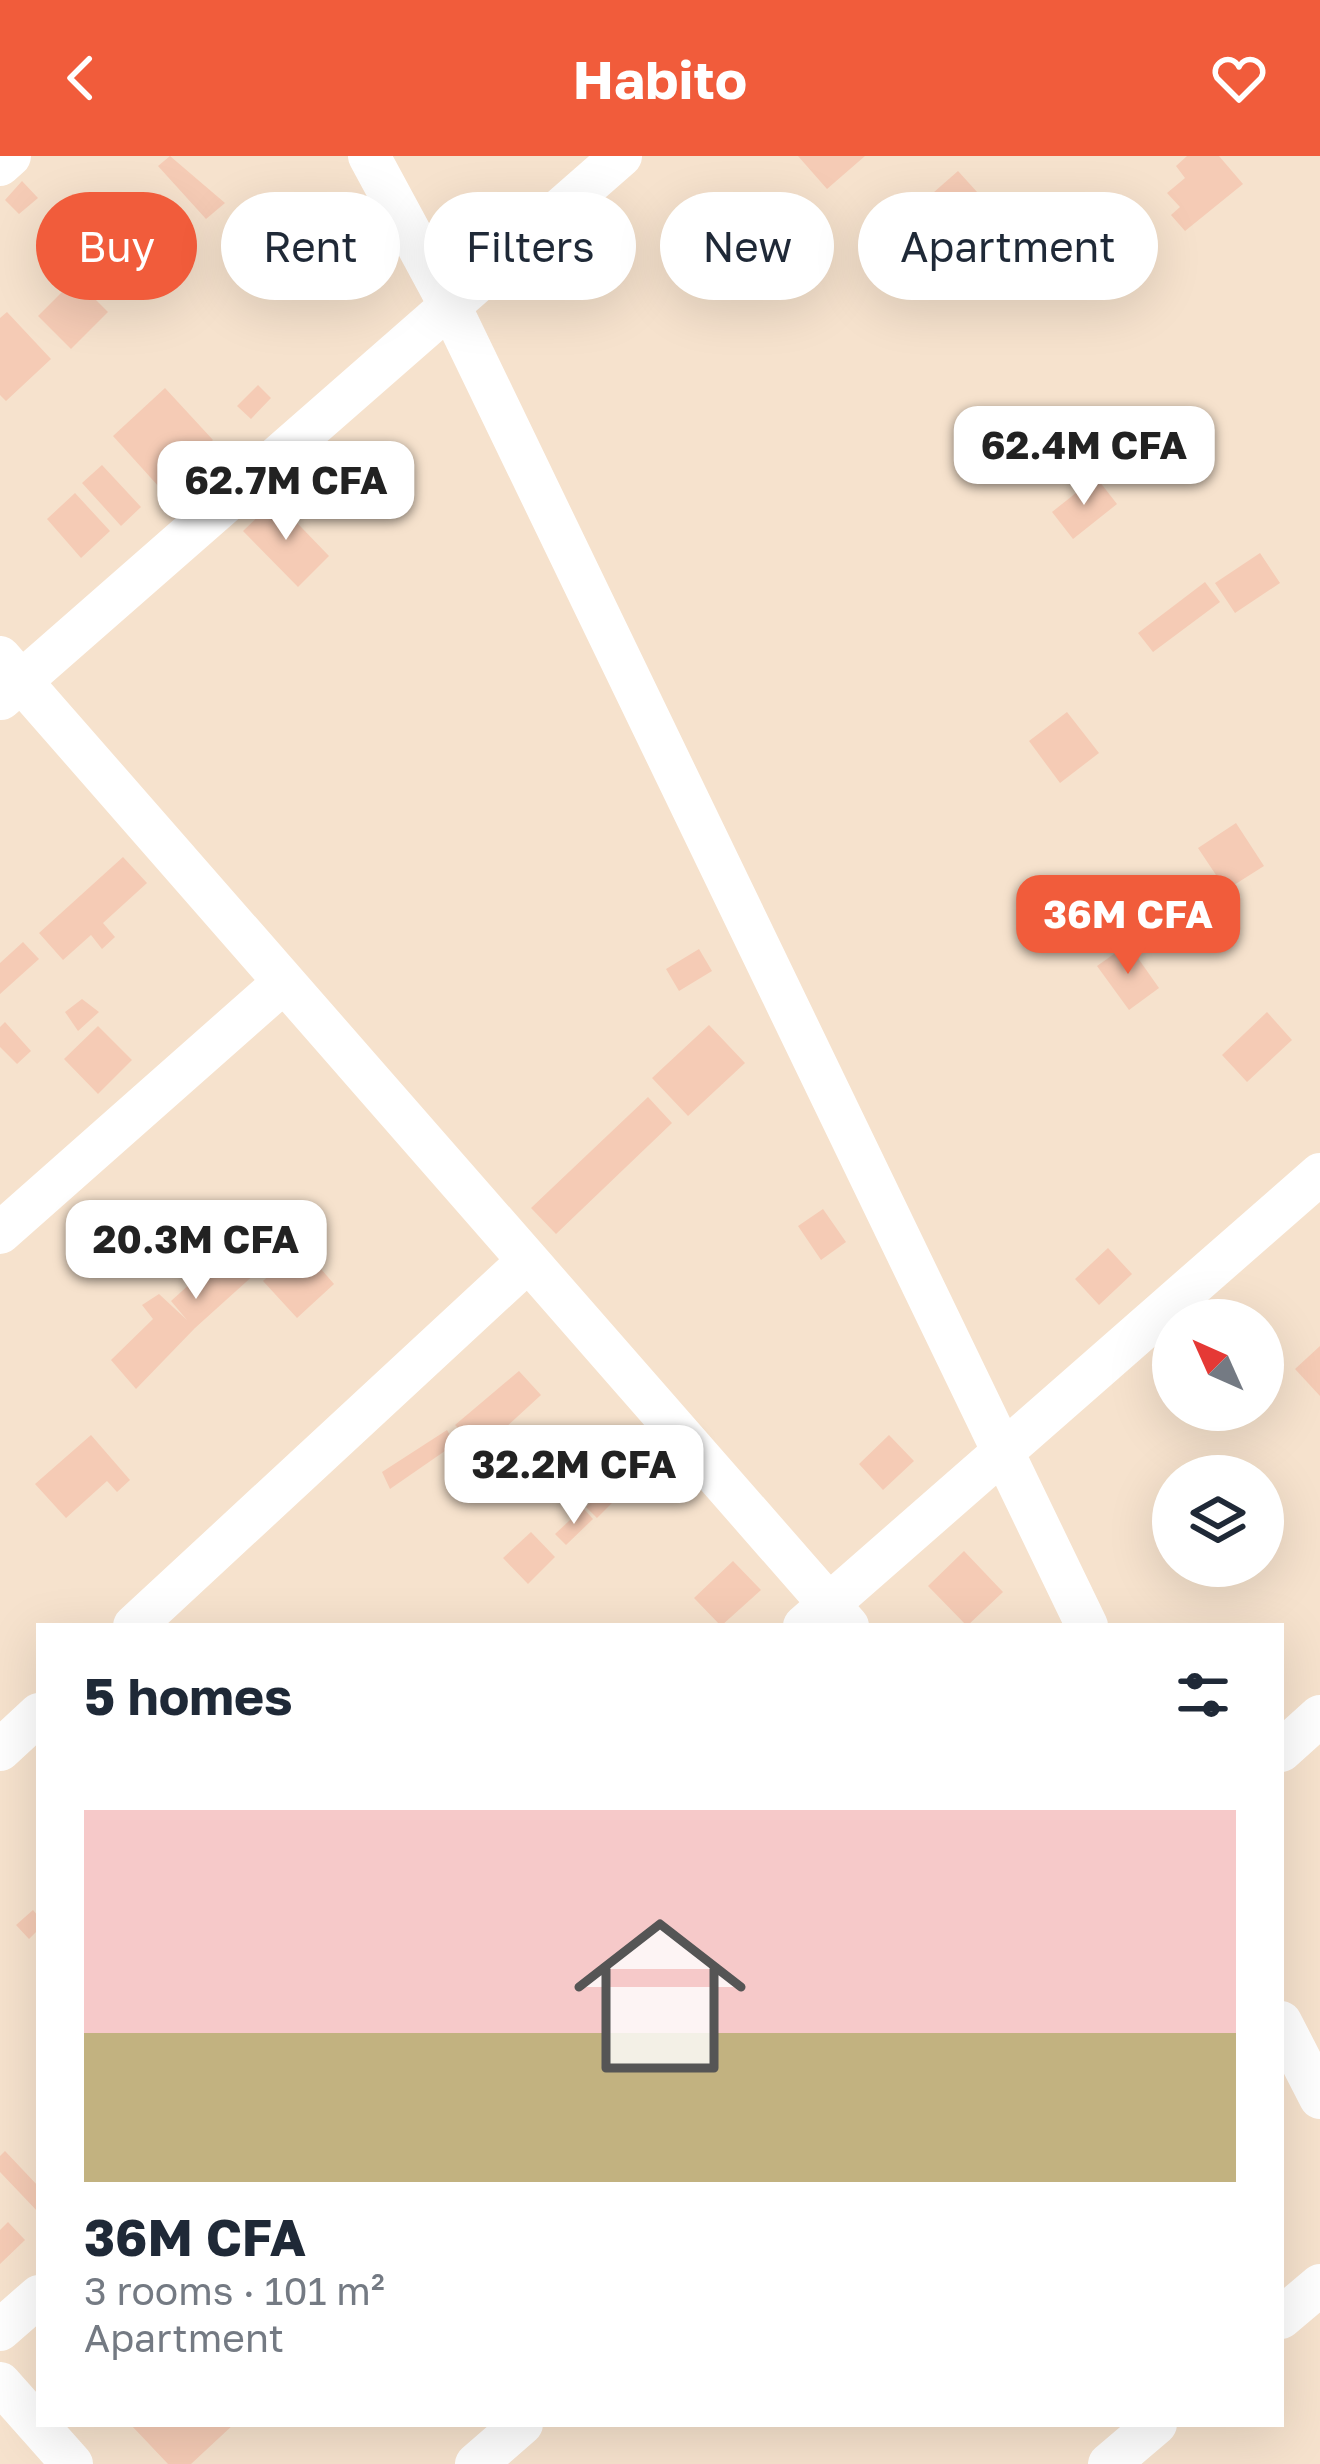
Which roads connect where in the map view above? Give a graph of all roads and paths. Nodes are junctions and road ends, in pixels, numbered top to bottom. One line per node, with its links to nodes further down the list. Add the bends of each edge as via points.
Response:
1 (10, 156): 4 (street)
2 (369, 156): 5 (street)
3 (621, 156): 5 (street)
4 (0, 165)
5 (450, 307): 6 (street); 11 (street)
6 (7, 679): 7 (street)
7 (284, 982): 9 (street); 10 (street)
8 (1320, 1174): 11 (street)
9 (0, 1233)
10 (528, 1261): 12 (street); 13 (street)
11 (1004, 1450): 12 (street); 14 (street)
12 (826, 1619)
13 (137, 1623)
14 (1086, 1623)
15 (1320, 1716): 17 (street)
16 (36, 1717): 18 (street)
17 (1284, 1748)
18 (0, 1750)
19 (1284, 2028): 20 (street)
20 (1320, 2098)
21 (1320, 2285): 23 (street)
22 (36, 2299): 24 (street)
23 (1284, 2315)
24 (0, 2330)
25 (0, 2383): 26 (street)
26 (36, 2424)
27 (39, 2427): 30 (street)
28 (519, 2427): 31 (street)
29 (1152, 2427): 32 (street)
30 (72, 2464)
31 (476, 2464)
32 (1108, 2464)

